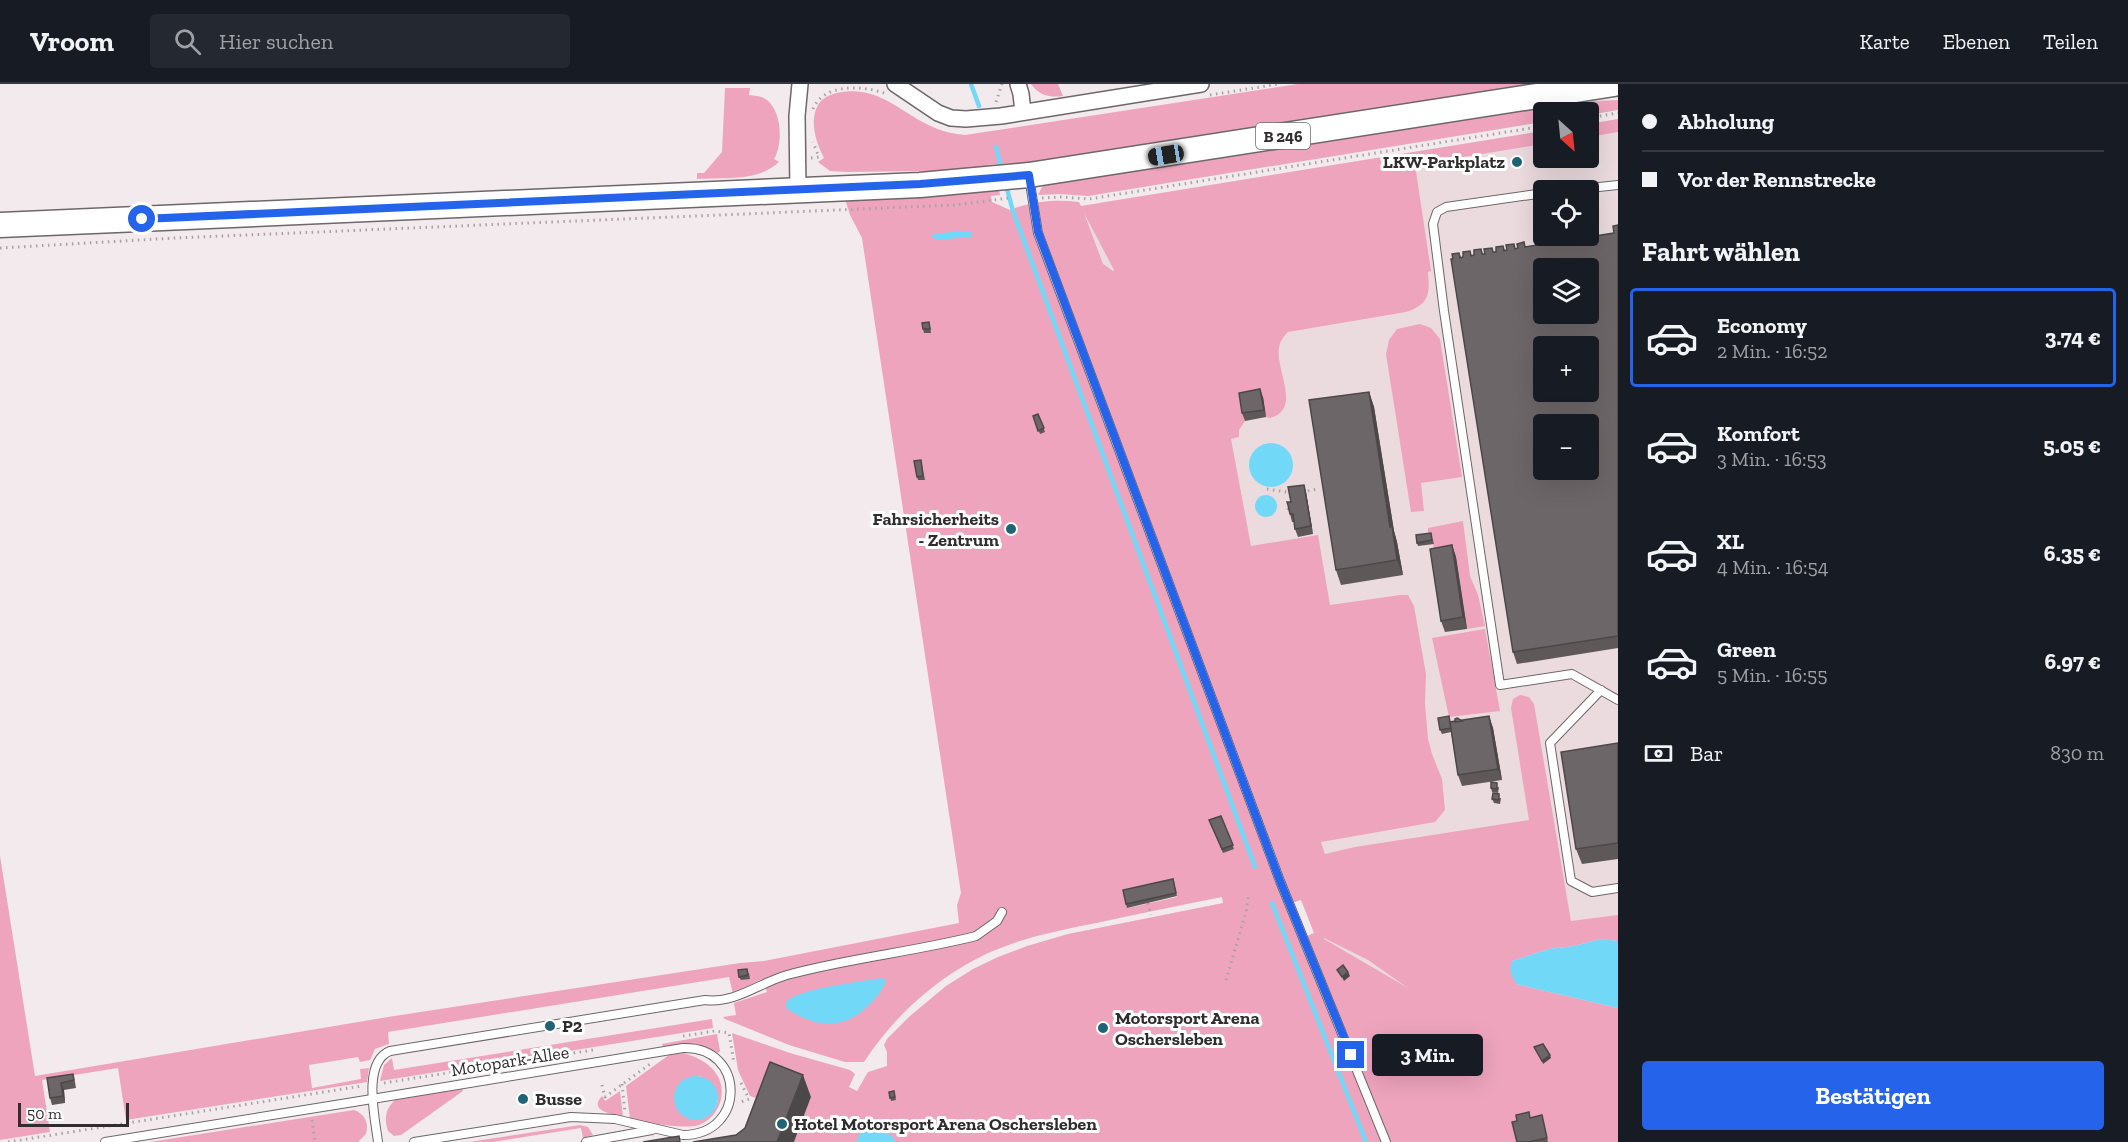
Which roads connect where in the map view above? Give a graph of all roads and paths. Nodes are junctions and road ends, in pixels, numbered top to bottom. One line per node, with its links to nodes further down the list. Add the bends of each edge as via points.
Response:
1 (800, 84): 13 (street)
2 (895, 84): 6 (street, via 927,107 951,118)
3 (1018, 84): 6 (street)
4 (1201, 84): 6 (street)
5 (1614, 84): 11 (main road, B 246)
6 (1023, 112)
7 (1618, 113): 8 (path)
8 (1599, 116)
9 (1533, 128): 15 (path, via 1089,200 1061,196)
10 (1618, 185): 12 (lane)
11 (1009, 186): 13 (main road, B 246); 15 (lane); 17 (path, via 955,205)
12 (1599, 187)
13 (798, 190): 16 (main road, B 246)
14 (1533, 195): 22 (lane, via 1446,207 1437,212 1433,224 1444,312 1500,685 1572,674)
15 (1032, 199): 38 (lane, via 1038,232 1280,881)
16 (0, 225)
17 (0, 248)
18 (1267, 489): 20 (path)
19 (1318, 489): 20 (path)
20 (1291, 494): 21 (path)
21 (1288, 510)
22 (1601, 690): 23 (lane); 24 (lane, via 1550,743 1571,881 1592,892)
23 (1618, 700)
24 (1618, 888)
25 (1249, 893): 29 (path)
26 (1148, 903): 28 (path)
27 (1002, 912): 32 (lane, via 998,921 976,936 786,975 729,1000 705,1000 390,1051 377,1062)
28 (1151, 915)
29 (1226, 981)
30 (658, 1052): 31 (path, via 658,1058 605,1097); 32 (lane, Motopark-Allee); 33 (lane, Motopark-Allee, via 691,1048 713,1056 727,1072 731,1094 721,1120 701,1133 683,1135)
31 (602, 1084)
32 (374, 1099): 34 (lane, Motopark-Allee); 35 (lane)
33 (656, 1129): 36 (lane, Motopark-Allee, via 615,1119 571,1117); 37 (lane)
34 (105, 1142)
35 (378, 1142)
36 (414, 1142)
37 (586, 1142)
38 (1386, 1142)

